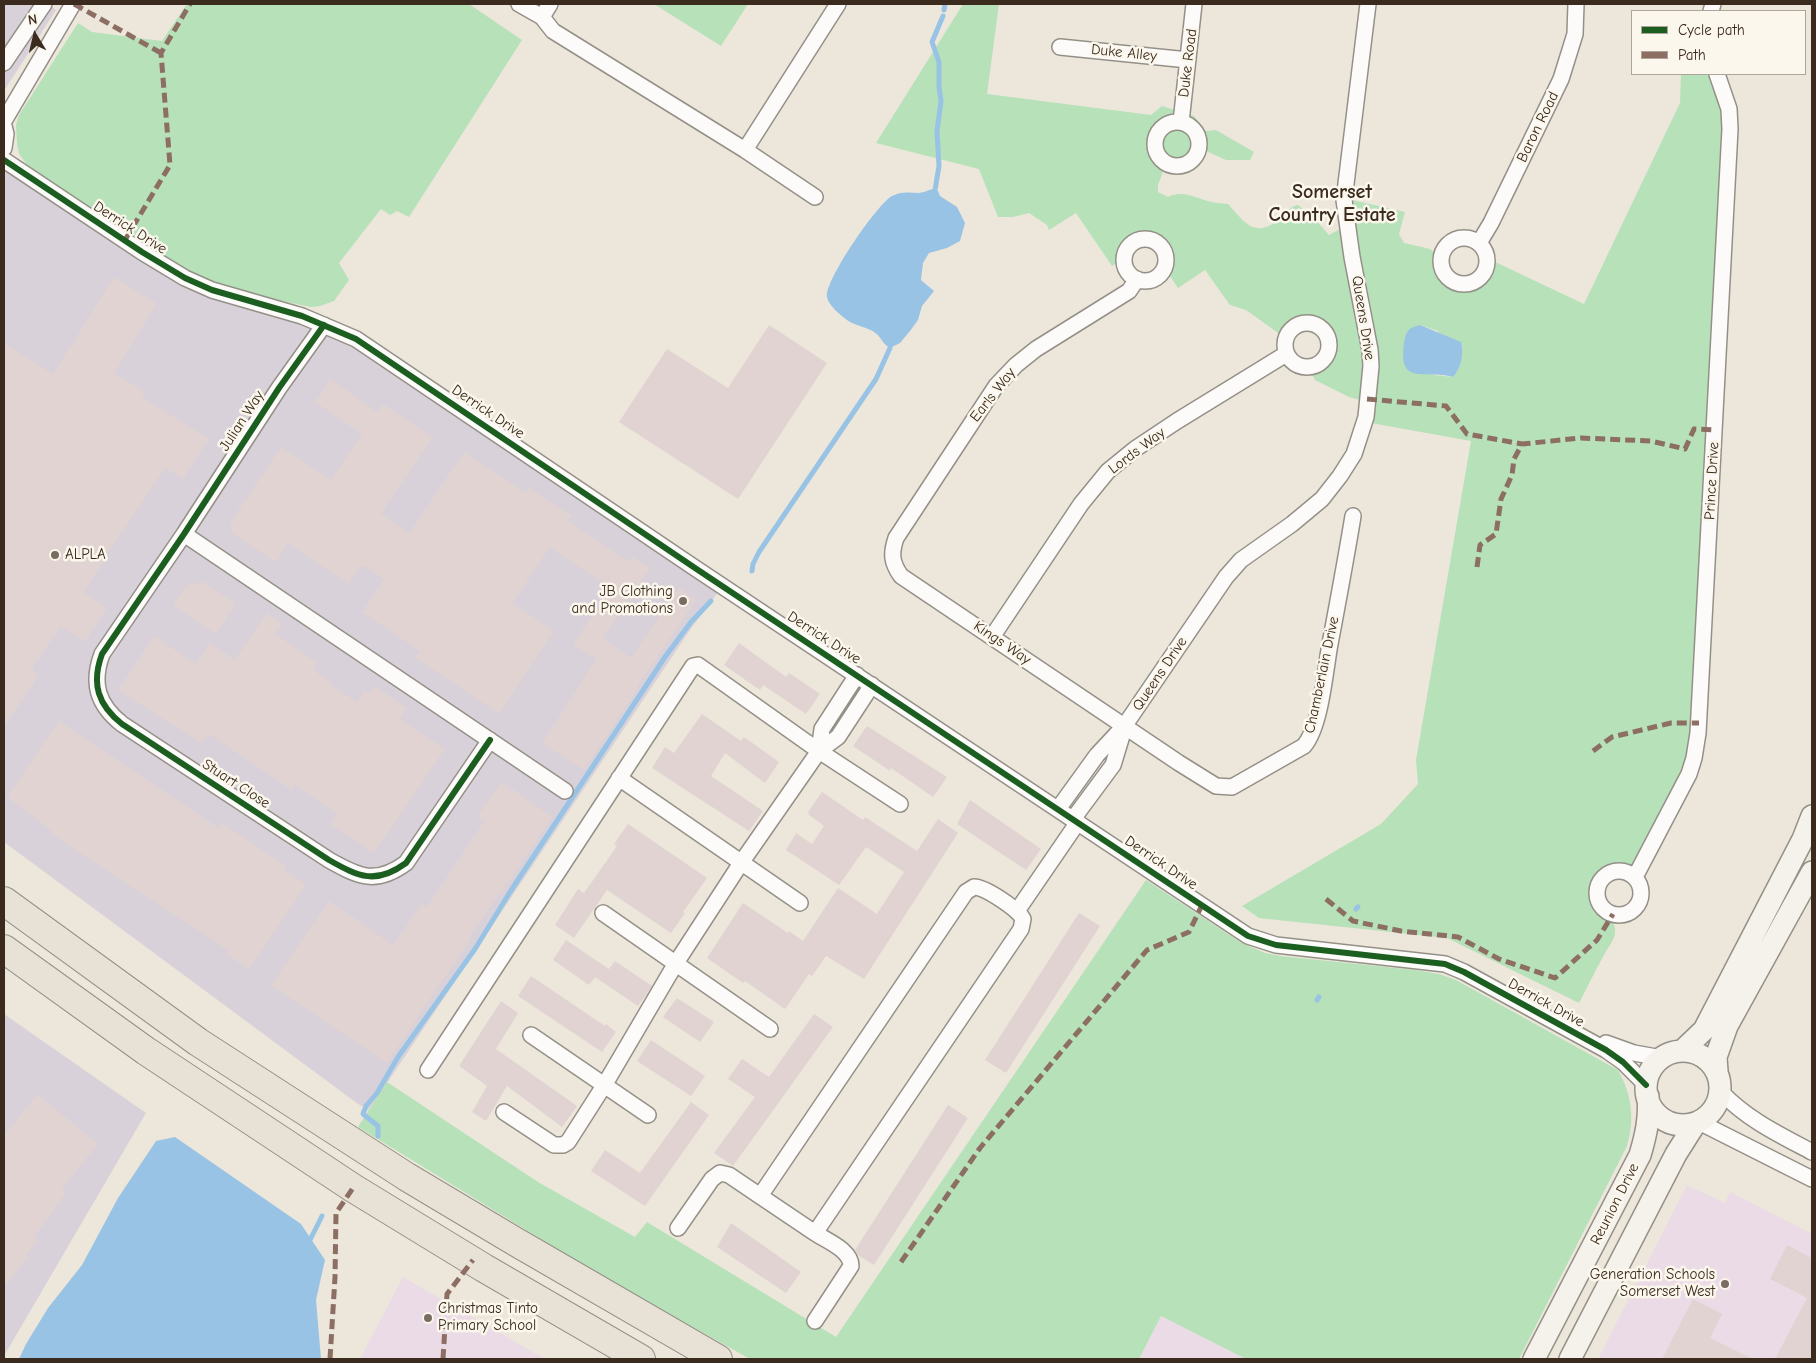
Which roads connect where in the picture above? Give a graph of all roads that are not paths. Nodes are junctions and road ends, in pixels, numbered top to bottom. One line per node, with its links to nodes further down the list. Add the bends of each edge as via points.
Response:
1 (44, 4): 9 (street)
2 (73, 4): 10 (street)
3 (519, 4): 8 (street)
4 (838, 4): 19 (street)
5 (1194, 4): 12 (street, Duke Road)
6 (1368, 4): 32 (street, Queens Drive, via 1344,200 1371,366 1366,417 1354,454 1322,499 1241,560 1226,577)
7 (1576, 4): 22 (street, Baron Road, via 1575,34 1561,79)
8 (546, 10): 19 (street, via 554,31)
9 (35, 17): 10 (street); 13 (street)
10 (57, 30): 15 (street)
11 (1060, 47): 12 (street, Duke Alley)
12 (1188, 60): 16 (street, Duke Road)
13 (4, 63)
14 (1716, 75): 43 (street, Prince Drive, via 1729,109 1730,129 1698,733 1689,774)
15 (4, 121)
16 (1181, 122)
17 (4, 126): 18 (street)
18 (4, 148)
19 (745, 150): 21 (street)
20 (4, 160): 24 (street, Derrick Drive, via 186,278 212,290)
21 (815, 197)
22 (1479, 244)
23 (1138, 279): 28 (street, Earls Way, via 1129,291 1016,365 996,386 901,528)
24 (324, 325): 27 (street, Julian Way, via 278,388); 30 (street, Derrick Drive, via 356,339)
25 (1286, 354): 29 (street, Lords Way, via 1177,421 1108,471 1081,504)
26 (1353, 516): 32 (street, Chamberlain Drive, via 1315,728 1304,746 1241,784 1225,788 1216,786)
27 (184, 534): 33 (street); 33 (street, Stuart Close, via 98,664 100,697 122,724 329,860 364,876 394,872 406,863)
28 (892, 551): 29 (street, Kings Way, via 892,561 901,576)
29 (992, 637): 32 (street, Kings Way)
30 (857, 675): 31 (street, Derrick Drive); 34 (street, via 822,729)
31 (872, 685): 34 (street, via 838,737); 38 (street, Derrick Drive)
32 (1125, 725): 38 (street, Queens Drive, via 1097,755); 40 (street, Queens Drive, via 1113,765)
33 (490, 740): 36 (street)
34 (819, 751): 35 (street, via 695,665); 37 (street); 41 (street)
35 (619, 778): 41 (street); 55 (street)
36 (565, 791)
37 (900, 804)
38 (1058, 809): 40 (street, Derrick Drive)
39 (1812, 816): 53 (street, via 1704,1030)
40 (1075, 821): 46 (street, Queens Drive); 50 (street, Derrick Drive, via 1248,936 1276,945 1445,964)
41 (741, 863): 45 (street); 49 (street)
42 (1812, 872): 56 (street, via 1727,1026 1716,1057)
43 (1635, 877)
44 (4, 901): 70 (highway, via 198,1042 398,1171)
45 (800, 903)
46 (1017, 911): 65 (street, via 979,887 966,892); 67 (street, via 1022,920 1021,929)
47 (604, 913): 49 (street)
48 (4, 949): 69 (highway, via 146,1051 353,1188)
49 (676, 963): 51 (street); 57 (street)
50 (1560, 1024): 54 (street, Derrick Drive, via 1621,1049); 58 (street, Derrick Drive, via 1618,1058)
51 (770, 1029)
52 (531, 1035): 57 (street)
53 (1682, 1051): 54 (street); 56 (street, via 1700,1054)
54 (1662, 1058): 58 (street, via 1651,1070)
55 (428, 1070)
56 (1717, 1071): 59 (street)
57 (605, 1084): 60 (street, via 563,1145 554,1145); 61 (street)
58 (1647, 1091): 62 (street, via 1654,1112 1668,1122 1677,1125); 71 (street, Reunion Drive, via 1649,1113 1640,1154)
59 (1721, 1092): 62 (street, via 1714,1110); 63 (street, via 1760,1124)
60 (504, 1112)
61 (648, 1115)
62 (1697, 1123): 64 (street); 72 (street, Reunion Drive, via 1676,1154)
63 (1812, 1152)
64 (1812, 1179)
65 (760, 1196): 66 (street, via 729,1175 720,1173 712,1178); 67 (street)
66 (678, 1228)
67 (815, 1233): 68 (street, via 846,1253 851,1261 851,1266)
68 (815, 1320)
69 (641, 1359)
70 (718, 1359)
71 (1534, 1359)
72 (1570, 1359)

